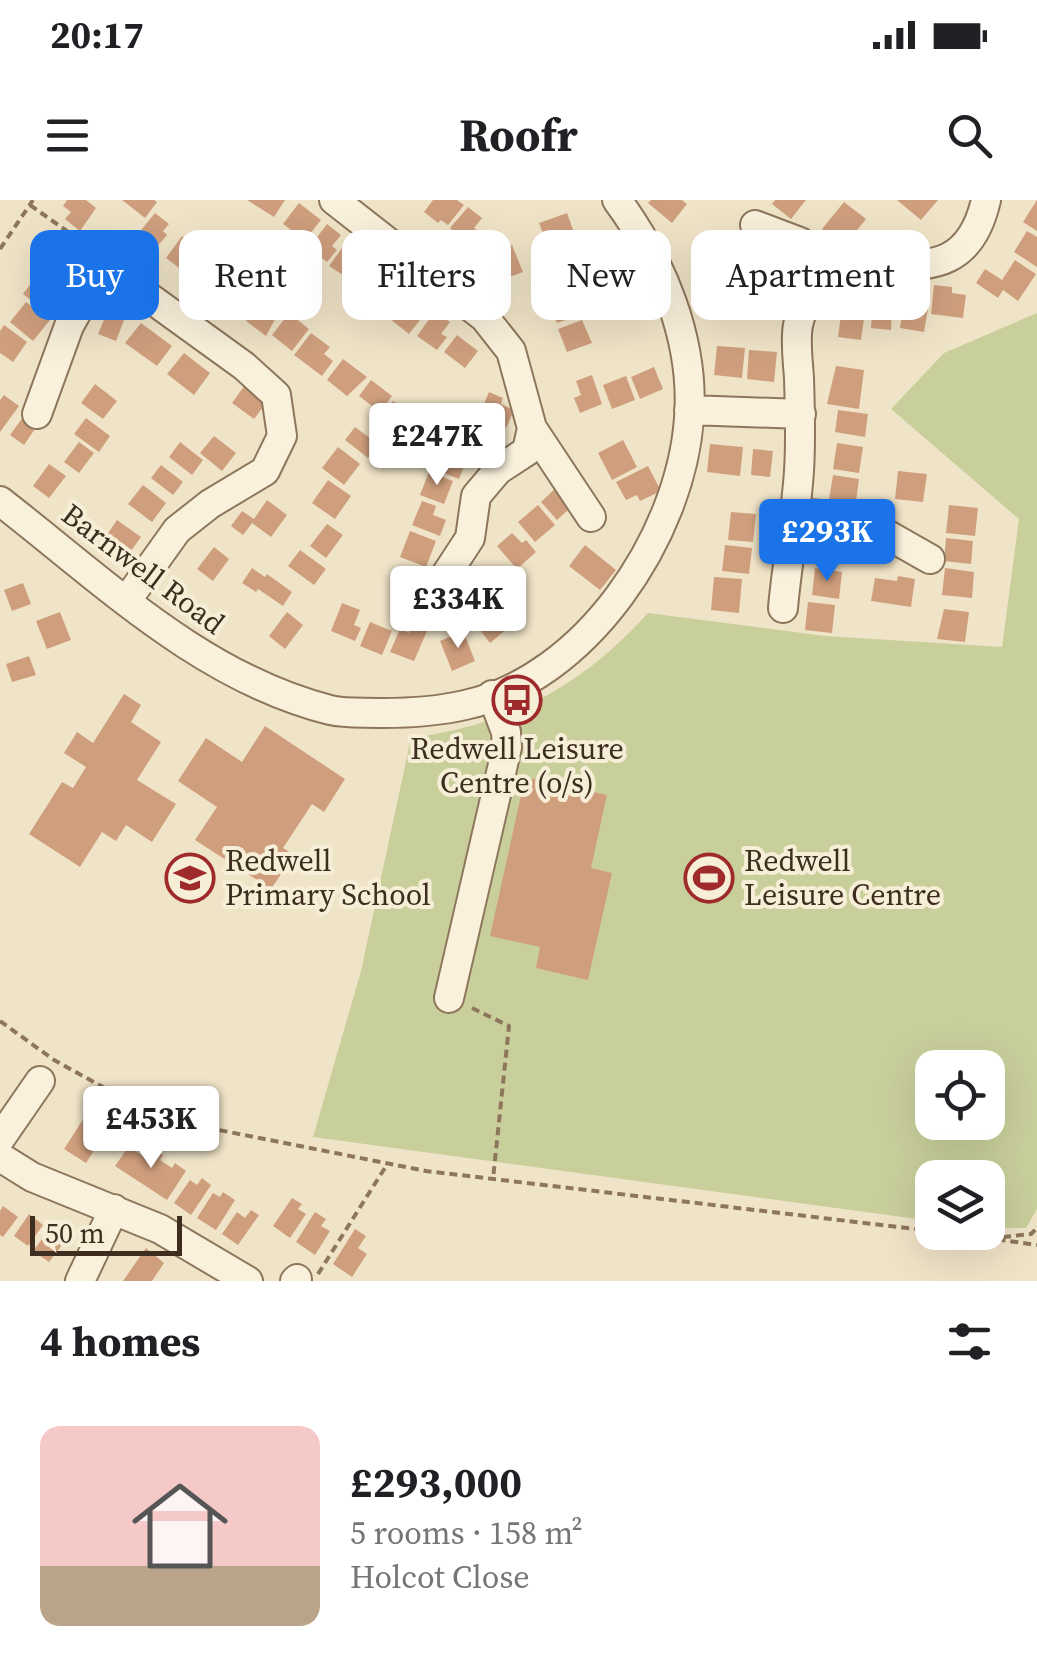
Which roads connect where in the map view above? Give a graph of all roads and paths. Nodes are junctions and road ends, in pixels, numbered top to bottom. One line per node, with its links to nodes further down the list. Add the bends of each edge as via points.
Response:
1 (334, 200): 16 (street, via 485,318 512,350)
2 (617, 200): 13 (street, Barnwell Road, via 672,301 688,366)
3 (986, 200): 9 (street, via 966,244)
4 (31, 203): 6 (path); 8 (path)
5 (755, 226): 7 (street)
6 (69, 230)
7 (766, 230)
8 (0, 249)
9 (930, 264)
10 (159, 305): 22 (street, via 276,395 282,436 264,471 178,530)
11 (72, 320): 14 (street)
12 (800, 320): 15 (street)
13 (689, 410): 15 (street); 24 (street, Barnwell Road, via 677,485 661,531 619,598 569,652)
14 (37, 414)
15 (801, 414): 18 (street)
16 (532, 428): 19 (street); 21 (street, via 527,451 476,496 470,538)
17 (0, 502): 22 (street, Barnwell Road)
18 (796, 514): 20 (street, via 858,518); 23 (street)
19 (591, 517)
20 (930, 559)
21 (436, 590)
22 (127, 600): 24 (street, Barnwell Road, via 195,652 253,683 333,711 406,713)
23 (784, 608)
24 (492, 696): 25 (street, via 507,747)
25 (449, 998): 30 (path, via 509,1026)
26 (0, 1020): 29 (path, via 110,1091 214,1128)
27 (40, 1081): 28 (street)
28 (2, 1158): 31 (street)
29 (388, 1163): 30 (path); 37 (path)
30 (493, 1179): 33 (path)
31 (114, 1209): 38 (street); 39 (street)
32 (1037, 1228): 34 (path)
33 (915, 1229)
34 (1005, 1237)
35 (1005, 1240): 36 (path)
36 (1037, 1245)
37 (302, 1279)
38 (80, 1281)
39 (248, 1281)

